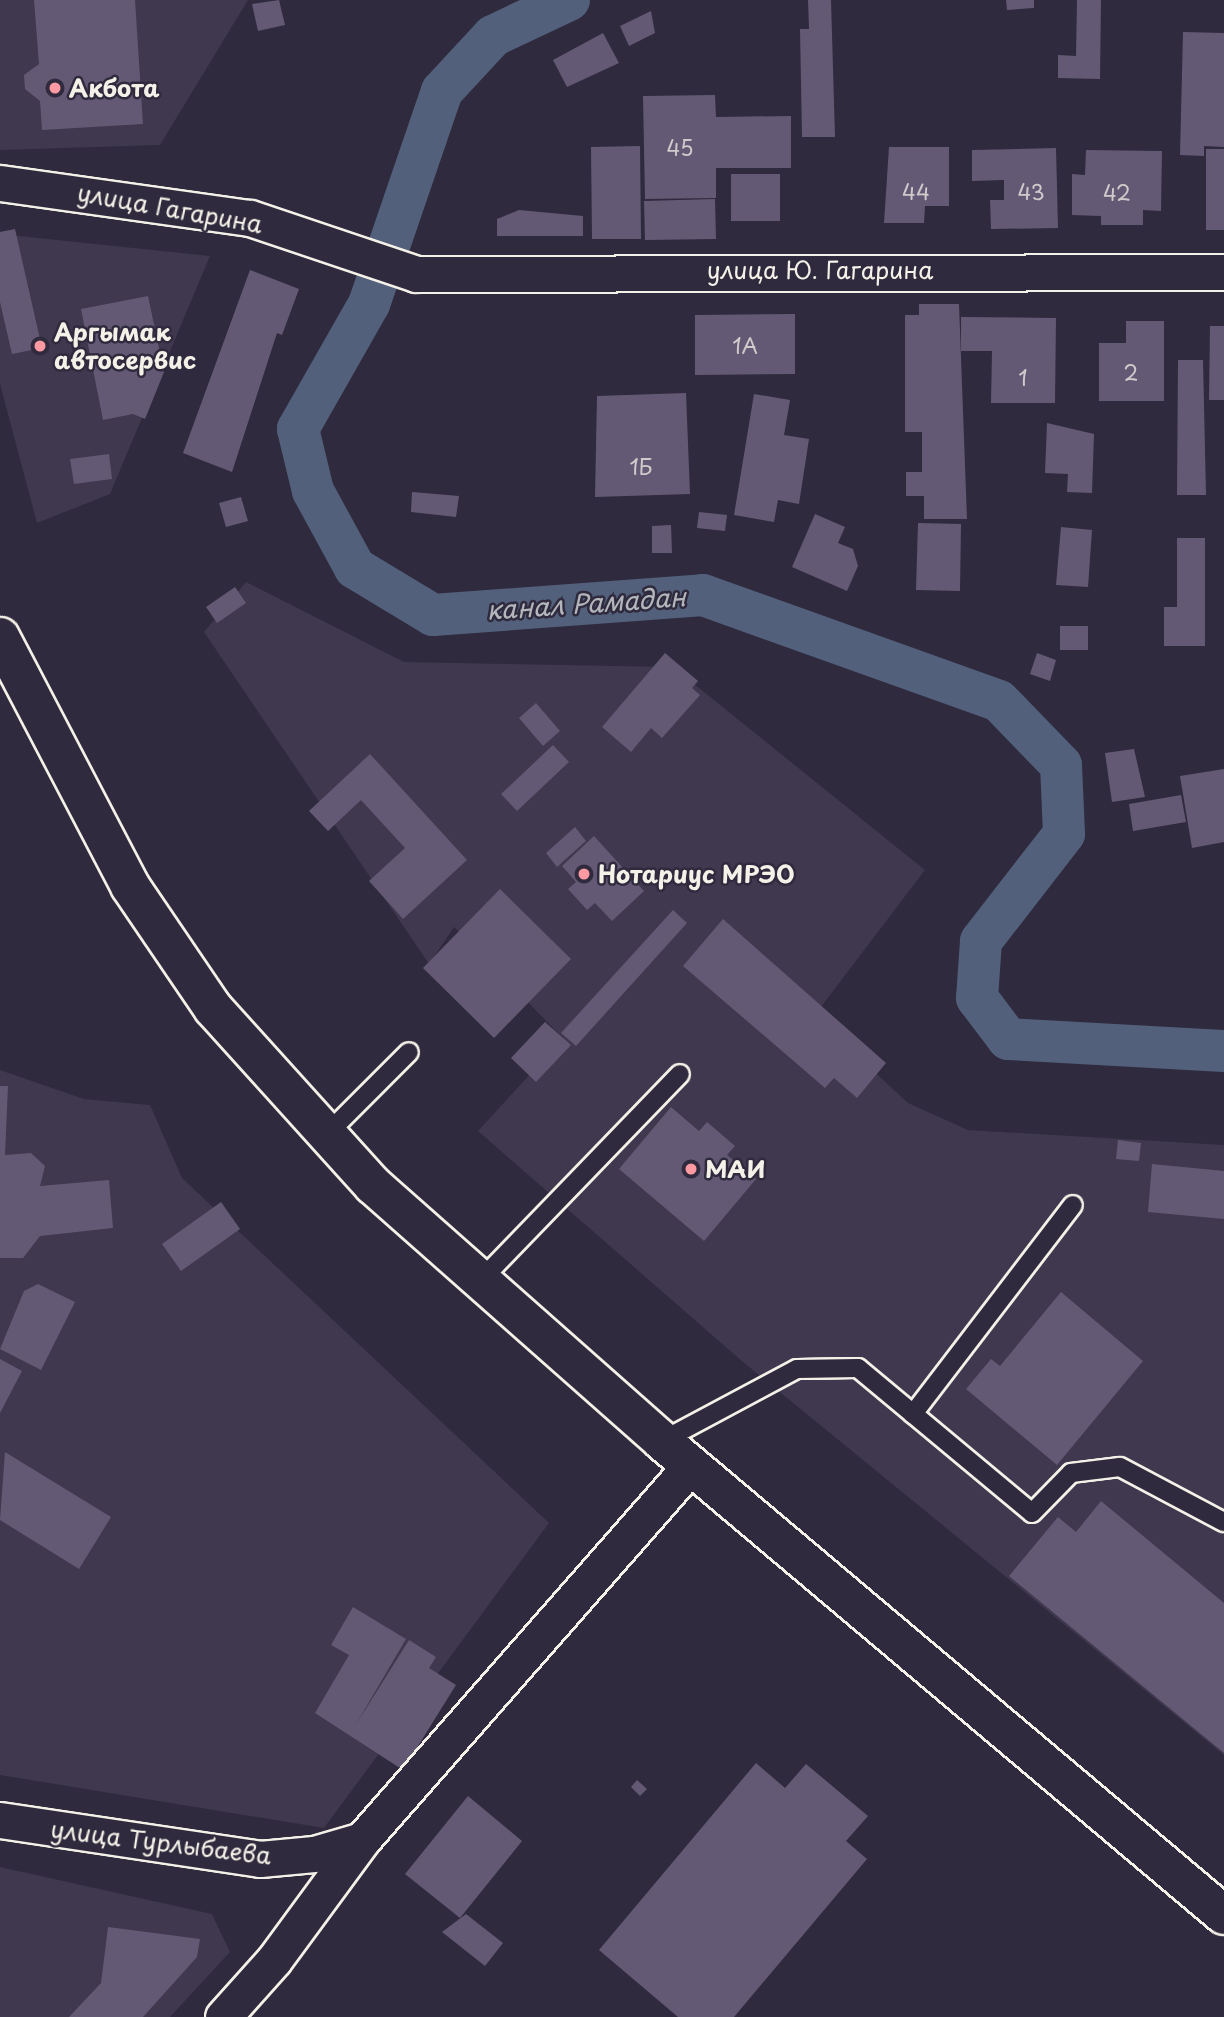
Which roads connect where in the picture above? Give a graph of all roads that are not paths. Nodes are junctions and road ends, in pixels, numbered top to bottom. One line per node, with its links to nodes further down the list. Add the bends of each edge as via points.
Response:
1 (0, 183): 3 (street, улица Гагарина, via 250,218)
2 (1224, 272): 3 (street, улица Ю. Гагарина)
3 (416, 274)
4 (4, 660): 7 (highway, via 130,886 213,1008)
5 (409, 1052): 7 (lane)
6 (680, 1074): 9 (lane)
7 (326, 1135): 9 (highway)
8 (1073, 1205): 10 (lane)
9 (479, 1283): 11 (highway)
10 (913, 1414): 11 (lane, via 858,1368 797,1369); 13 (lane, via 1032,1513 1071,1473 1120,1467)
11 (662, 1441): 12 (highway)
12 (691, 1465): 15 (street); 16 (highway)
13 (1224, 1522)
14 (0, 1820): 15 (street, улица Турлыбаева, via 260,1859 314,1854)
15 (362, 1840): 17 (street)
16 (1224, 1915)
17 (223, 2017)

